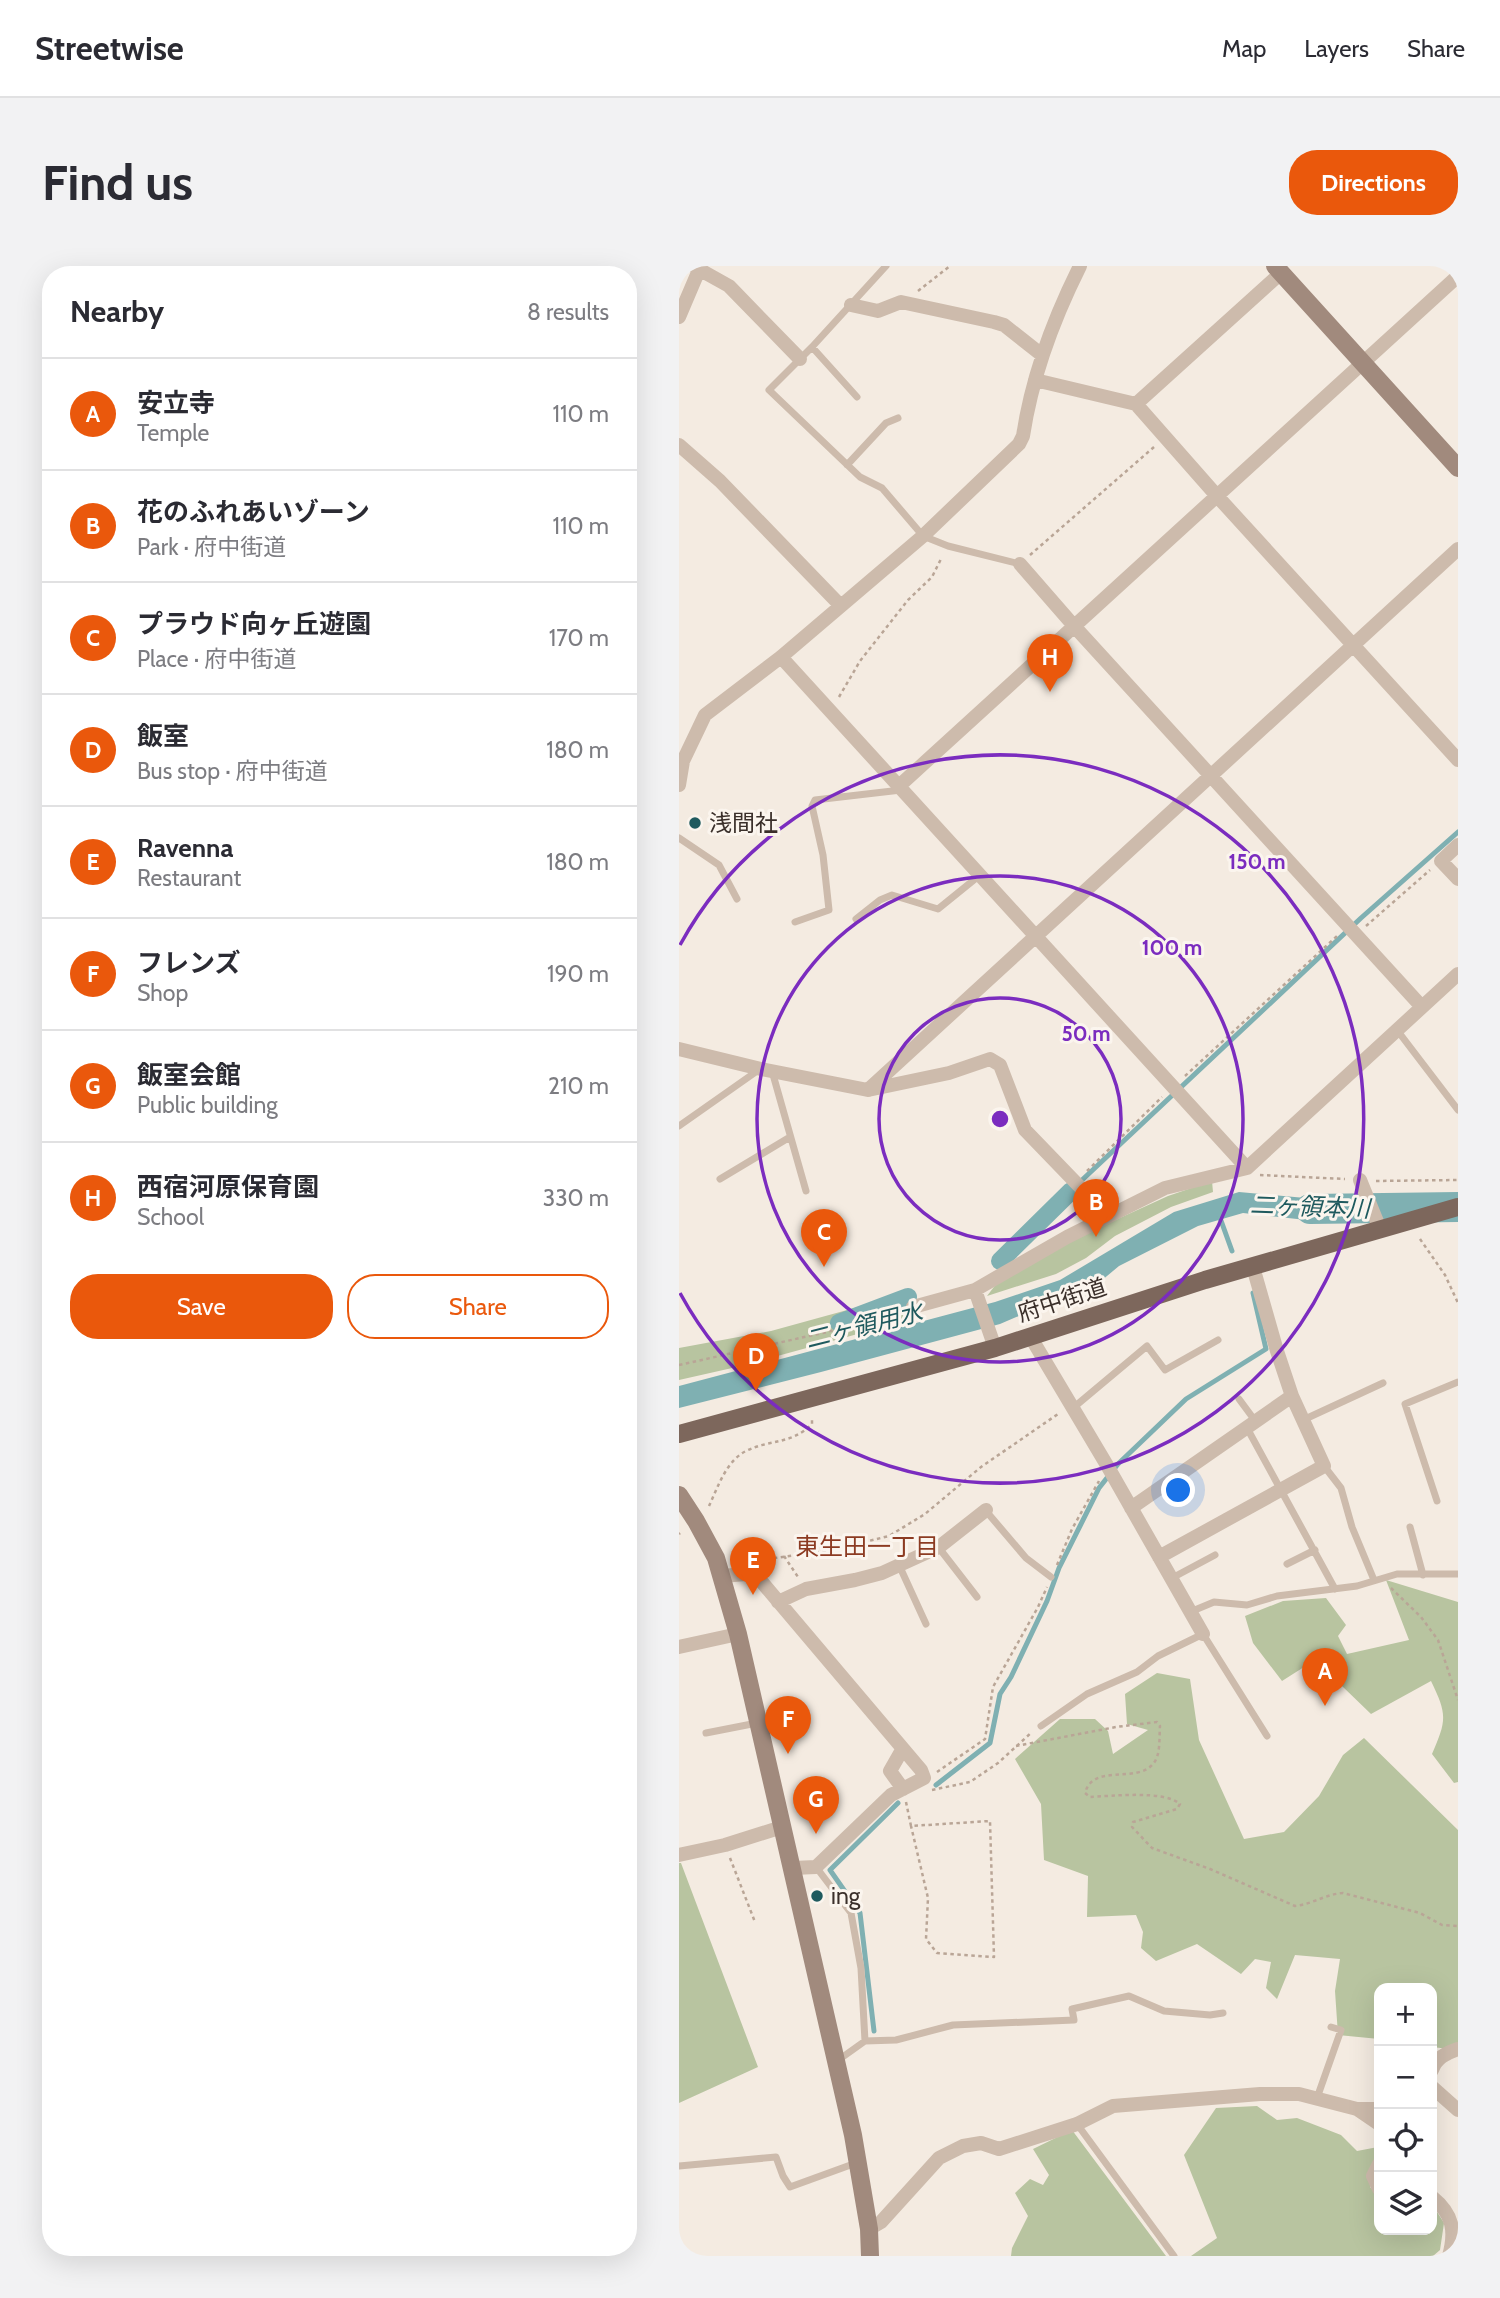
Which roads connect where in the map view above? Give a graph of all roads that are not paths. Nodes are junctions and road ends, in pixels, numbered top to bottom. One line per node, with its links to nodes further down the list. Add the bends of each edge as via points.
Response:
1 (885, 266): 6 (lane)
2 (1080, 266): 9 (street)
3 (696, 268): 7 (street); 10 (street, via 729,286)
4 (1278, 269): 11 (street); 14 (street)
5 (1458, 276): 11 (street)
6 (851, 305): 8 (lane); 9 (street, via 878,311 901,302 994,322)
7 (679, 317)
8 (812, 347): 10 (lane); 13 (lane)
9 (1042, 355): 12 (street)
10 (800, 359): 17 (lane, via 769,390)
11 (1363, 363): 18 (street); 19 (street)
12 (1035, 380): 14 (street); 20 (street, via 1019,444)
13 (857, 397)
14 (1136, 404): 19 (street)
15 (898, 418): 17 (lane, via 886,423)
16 (679, 445): 23 (street)
17 (847, 465): 20 (lane, via 882,488)
18 (1458, 468)
19 (1217, 496): 24 (street); 25 (street)
20 (923, 536): 22 (lane); 23 (street)
21 (1458, 549): 25 (street)
22 (1020, 564): 24 (street)
23 (840, 605): 26 (street)
24 (1074, 626): 29 (street); 31 (street)
25 (1353, 645): 28 (street); 29 (street)
26 (781, 657): 27 (street, via 705,715); 31 (street)
27 (681, 760): 30 (street)
28 (1458, 760)
29 (1210, 775): 39 (street); 41 (street)
30 (679, 785)
31 (900, 788): 34 (street); 38 (lane, via 815,800 829,910)
32 (679, 838): 36 (lane, via 719,865)
33 (1458, 845): 35 (street, via 1441,860)
34 (980, 875): 37 (lane, via 938,909 892,895); 39 (street)
35 (1458, 879)
36 (737, 899)
37 (856, 919)
38 (795, 922)
39 (1036, 935): 45 (street); 49 (street)
40 (1458, 974): 41 (street)
41 (1422, 1007): 42 (street)
42 (1397, 1029): 46 (lane); 49 (street)
43 (679, 1049): 44 (street)
44 (766, 1070): 45 (street); 47 (lane); 48 (lane)
45 (867, 1090): 54 (street, via 949,1073 990,1059 1000,1065 1025,1130)
46 (1458, 1110)
47 (679, 1126)
48 (790, 1137): 50 (lane); 52 (lane)
49 (1250, 1171): 54 (street, via 1165,1188)
50 (720, 1179)
51 (1360, 1180): 55 (street)
52 (806, 1191)
53 (1458, 1206): 55 (main road, 府中街道)
54 (1107, 1215): 57 (street)
55 (1380, 1228): 56 (main road, 府中街道)
56 (1254, 1267): 59 (main road, 府中街道); 64 (street)
57 (976, 1293): 58 (street); 61 (street)
58 (913, 1307)
59 (1030, 1336): 61 (main road, 府中街道); 66 (street)
60 (1218, 1340): 66 (lane, via 1165,1370 1147,1346)
61 (995, 1348): 69 (main road, 府中街道)
62 (1458, 1382): 73 (lane, via 1405,1404)
63 (1383, 1383): 67 (lane)
64 (1292, 1396): 67 (street); 68 (street)
65 (1239, 1399): 68 (lane)
66 (1072, 1406): 74 (street)
67 (1303, 1420): 70 (street)
68 (1252, 1425): 71 (lane); 74 (street)
69 (679, 1434)
70 (1324, 1466): 71 (street); 88 (lane, via 1341,1488)
71 (1282, 1489): 78 (lane); 80 (street)
72 (679, 1495): 85 (street, via 711,1545)
73 (1437, 1501)
74 (1131, 1508): 80 (street)
75 (986, 1510): 77 (street); 86 (lane, via 1026,1558)
76 (1410, 1527): 84 (lane)
77 (939, 1547): 82 (street); 90 (lane)
78 (1315, 1550): 81 (lane); 89 (lane)
79 (1215, 1555): 87 (lane)
80 (1160, 1557): 87 (street)
81 (1287, 1564)
82 (899, 1565): 91 (street, via 855,1580 806,1588); 93 (lane)
83 (1458, 1574): 84 (lane)
84 (1423, 1575): 88 (lane)
85 (722, 1576): 91 (street, via 754,1576); 94 (street)
86 (1051, 1577)
87 (1171, 1578): 92 (street)
88 (1377, 1579): 89 (lane)
89 (1335, 1590): 92 (lane, via 1277,1596 1247,1605 1214,1602)
90 (977, 1597)
91 (778, 1602): 101 (street)
92 (1191, 1612): 95 (street)
93 (926, 1623)
94 (737, 1634): 96 (street); 97 (street)
95 (1203, 1634): 98 (lane, via 1087,1694); 100 (lane)
96 (679, 1647)
97 (758, 1723): 99 (lane); 103 (street)
98 (1041, 1726)
99 (706, 1733)
100 (1267, 1735)
101 (902, 1750): 102 (street, via 921,1770); 102 (street, via 890,1771)
102 (913, 1783): 105 (street, via 891,1795)
103 (782, 1827): 104 (street); 106 (street)
104 (679, 1855)
105 (816, 1867): 106 (street); 109 (lane, via 851,1913 861,1968)
106 (793, 1868): 112 (street)
107 (1223, 2013): 109 (lane, via 1164,2011 1129,1996 1072,2009 1074,2020 953,2025 896,2040)
108 (1331, 2027): 114 (lane, via 1341,2030)
109 (865, 2041): 112 (lane)
110 (1458, 2049): 111 (street)
111 (1437, 2060)
112 (836, 2062): 120 (street)
113 (1437, 2091): 117 (street)
114 (1317, 2099): 115 (street); 119 (street, via 1260,2094 1112,2106)
115 (1357, 2109): 116 (street); 118 (street)
116 (1374, 2109)
117 (1458, 2110)
118 (1374, 2121)
119 (1077, 2124): 123 (street, via 999,2149 981,2143 963,2146 939,2158 881,2222); 125 (lane)
120 (858, 2162): 121 (lane, via 790,2187 776,2157); 123 (street)
121 (679, 2166)
122 (1437, 2203): 126 (street, via 1451,2220 1454,2236)
123 (869, 2228): 124 (street)
124 (870, 2256)
125 (1174, 2256)
126 (1449, 2256)

